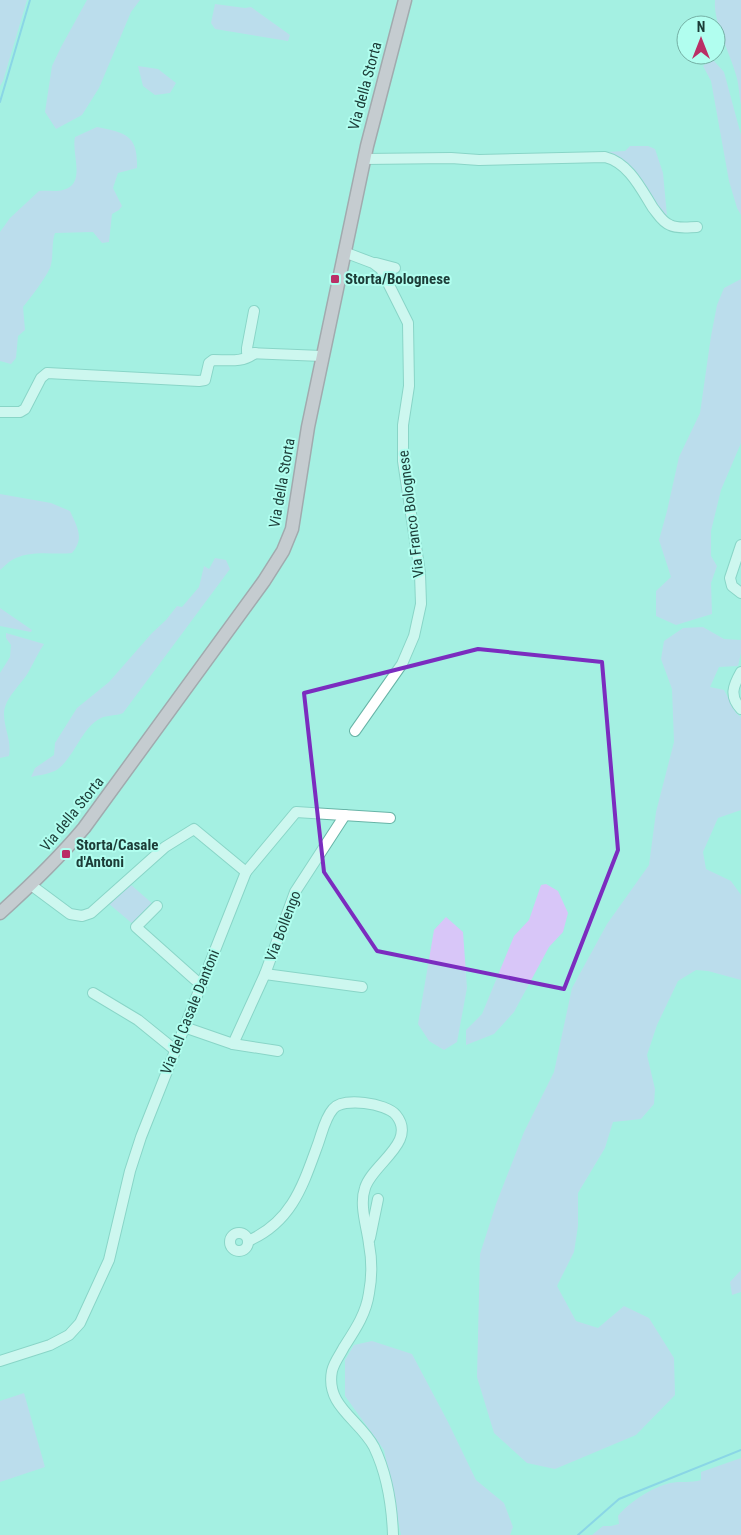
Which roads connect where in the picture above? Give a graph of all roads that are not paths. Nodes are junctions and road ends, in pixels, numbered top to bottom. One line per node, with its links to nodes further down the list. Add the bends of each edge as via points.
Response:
1 (406, 0): 4 (main road, Via della Storta)
2 (485, 154): 3 (street)
3 (451, 158): 4 (street); 5 (street, via 611,159 634,178 664,222 673,226)
4 (364, 159): 6 (main road, Via della Storta)
5 (697, 227)
6 (344, 252): 7 (street, Via Franco Bolognese); 11 (main road, Via della Storta)
7 (370, 262): 8 (street, Via Franco Bolognese); 17 (street, Via Franco Bolognese, via 384,274 408,322 403,461 420,574 421,604 414,636 402,664)
8 (394, 268)
9 (254, 311): 10 (street, via 247,348 248,352)
10 (256, 354): 11 (street); 12 (street, via 240,361 213,360 209,363 205,380 199,381 47,374 41,378 25,409)
11 (322, 356): 21 (main road, Via della Storta, via 292,529 283,551 102,805 64,852)
12 (0, 412)
13 (741, 545): 14 (street, via 730,582)
14 (741, 593)
15 (741, 672): 16 (street, via 732,693)
16 (741, 709)
17 (355, 731)
18 (345, 814): 19 (street); 20 (street, Via del Casale Dantoni, via 296,812); 24 (street, Via Bollengo, via 295,892)
19 (390, 818)
20 (246, 872): 21 (street, via 194,829 165,847 100,907 86,915 70,914); 25 (street, Via del Casale Dantoni)
21 (31, 885): 23 (main road, Via della Storta)
22 (157, 906): 25 (street, via 136,927)
23 (0, 913)
24 (265, 974): 26 (street); 29 (street, Via Bollengo)
25 (201, 985): 28 (street, Via del Casale Dantoni)
26 (362, 988)
27 (93, 993): 30 (street, via 138,1020)
28 (184, 1027): 29 (street); 30 (street, Via del Casale Dantoni)
29 (233, 1044): 31 (street)
30 (175, 1050): 35 (street, Via del Casale Dantoni, via 135,1155 109,1260 80,1323 69,1335)
31 (278, 1051)
32 (378, 1199): 34 (street)
33 (248, 1241): 34 (street, via 273,1226 288,1210 304,1182 332,1111 341,1103 349,1102 386,1108 395,1114 401,1127 399,1143 369,1178 364,1190)
34 (369, 1244): 36 (street, via 371,1283 367,1303 360,1322 333,1367 331,1387 338,1405 363,1431 377,1455 386,1481)
35 (0, 1361)
36 (393, 1535)

